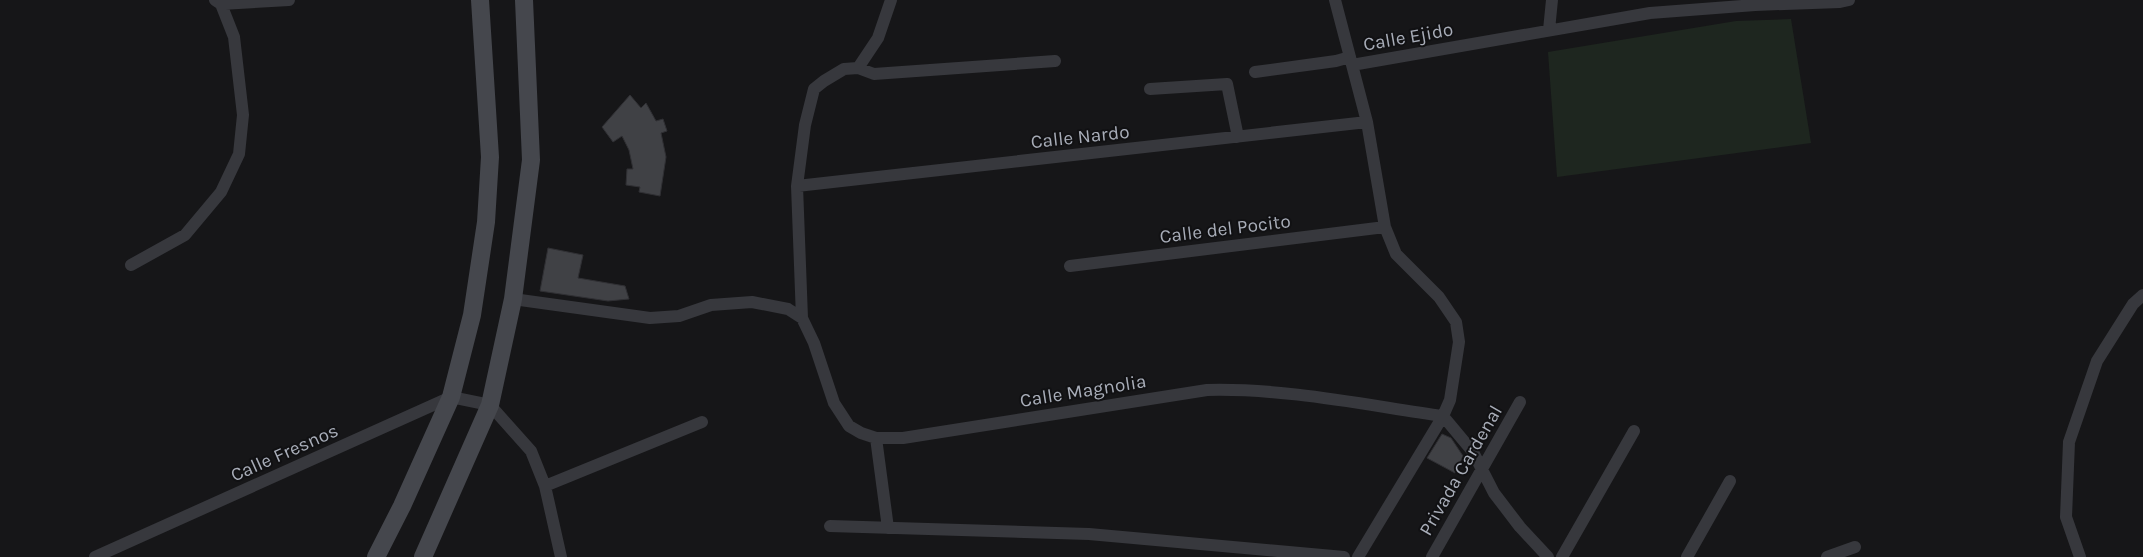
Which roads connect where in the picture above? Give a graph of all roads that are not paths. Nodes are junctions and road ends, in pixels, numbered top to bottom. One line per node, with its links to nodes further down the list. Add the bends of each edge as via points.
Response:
1 (289, 0): 8 (street)
2 (480, 0): 24 (main road, via 490,167 486,222 472,315)
3 (524, 0): 22 (main road, via 531,160)
4 (891, 0): 12 (street, via 878,38)
5 (1336, 0): 11 (street)
6 (1552, 0): 9 (street)
7 (1849, 0): 9 (street, Calle Ejido, via 1650,13)
8 (218, 2): 19 (street, via 234,37 243,115 239,154 221,192 185,235)
9 (1549, 30): 11 (street, Calle Ejido)
10 (1055, 61): 12 (street, via 874,74)
11 (1351, 61): 13 (street); 15 (street, Calle Ejido)
12 (858, 68): 17 (street, via 844,69 814,89 805,125)
13 (1255, 72)
14 (1150, 89): 16 (street, via 1227,84)
15 (1367, 122): 16 (street, Calle Nardo); 18 (street, Calle Ejido)
16 (1238, 137): 17 (street, Calle Nardo)
17 (797, 186): 23 (street)
18 (1385, 227): 20 (street, Calle del Pocito); 27 (street, Calle Ejido, via 1396,254 1439,297 1456,322 1459,342 1450,400)
19 (131, 265)
20 (1070, 266)
21 (2143, 295): 48 (street, via 2133,304 2097,361 2069,442 2066,517)
22 (513, 299): 23 (street, via 650,318 679,316 711,306 752,302 788,309); 26 (main road)
23 (802, 318): 30 (street, Calle Magnolia, via 834,403 849,426)
24 (451, 397): 26 (street); 37 (street, Calle Fresnos); 38 (main road)
25 (1520, 402): 31 (street, Privada Cardenal)
26 (490, 404): 33 (street, via 530,451); 39 (main road)
27 (1443, 416): 30 (street, Calle Magnolia, via 1318,398 1234,389 1207,390 903,438); 31 (street, via 1473,452); 42 (street, Calle Ejido)
28 (702, 422): 33 (street)
29 (1634, 431): 45 (street)
30 (876, 438): 35 (street)
31 (1482, 469): 43 (street, Privada Cardenal); 44 (street, via 1494,493 1520,528)
32 (1730, 482): 46 (street)
33 (545, 486): 40 (street)
34 (830, 526): 35 (street)
35 (888, 528): 41 (street, via 1089,534)
36 (1855, 547): 47 (street)
37 (95, 557)
38 (376, 557)
39 (423, 557)
40 (561, 557)
41 (1344, 557)
42 (1358, 557)
43 (1432, 557)
44 (1548, 557)
45 (1562, 557)
46 (1687, 557)
47 (1827, 557)
48 (2080, 557)

